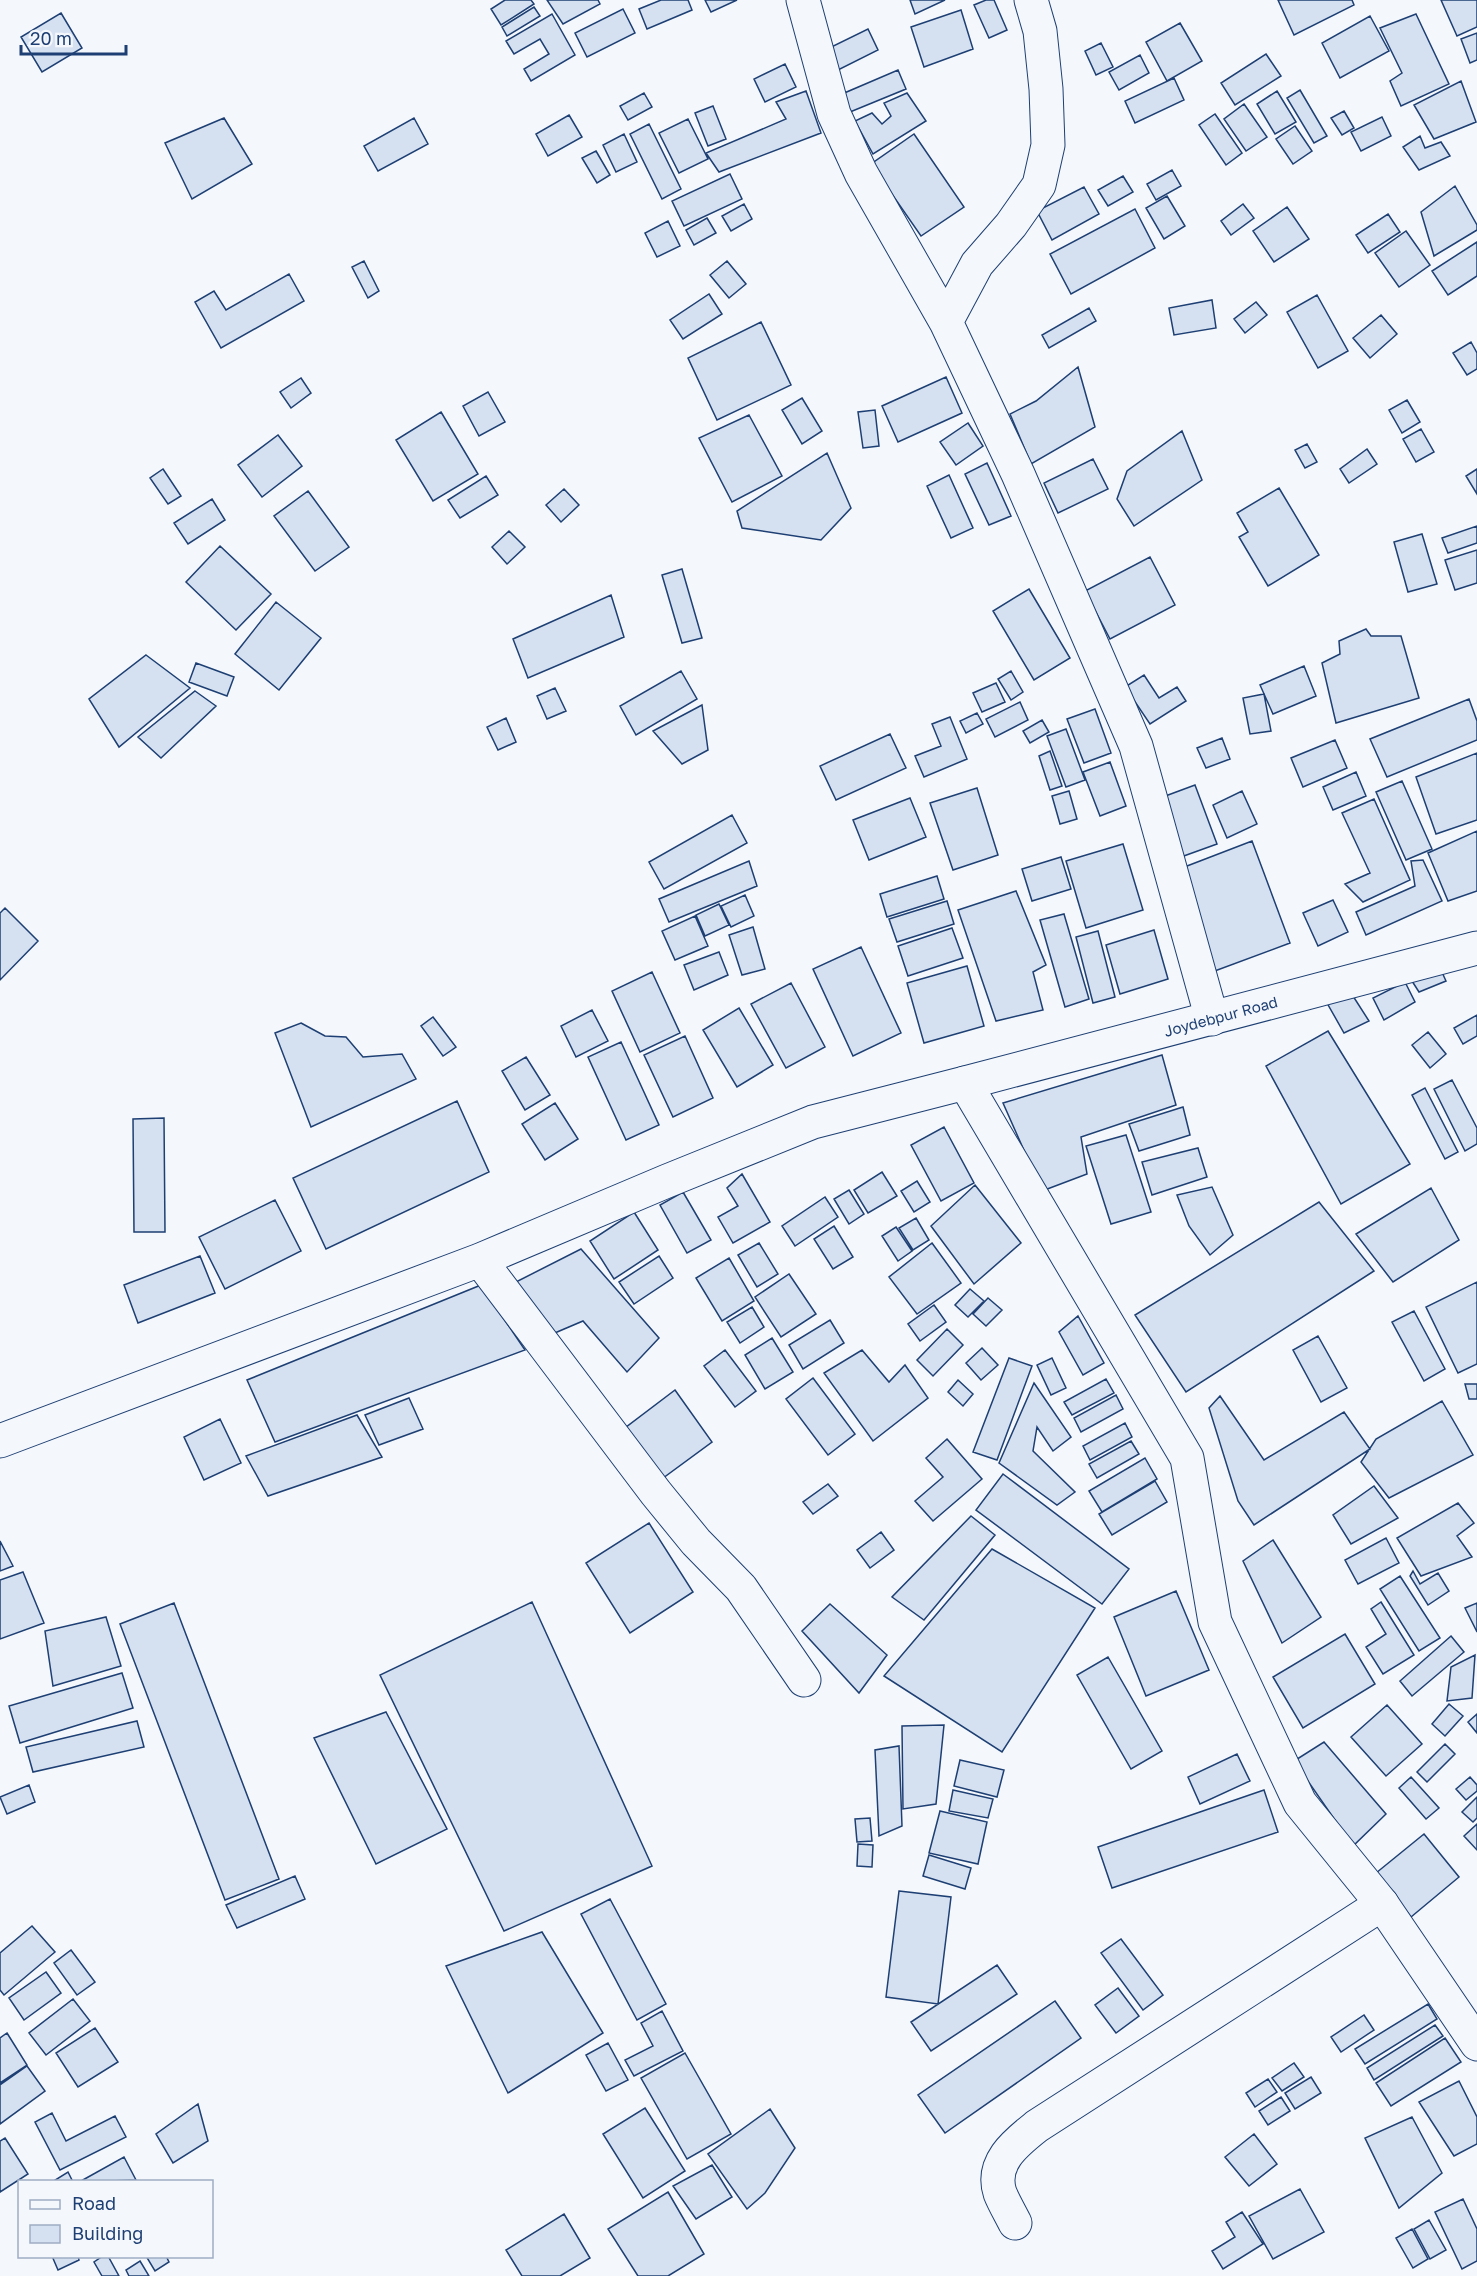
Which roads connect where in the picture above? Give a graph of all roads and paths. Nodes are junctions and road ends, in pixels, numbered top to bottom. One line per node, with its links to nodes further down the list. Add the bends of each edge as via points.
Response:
1 (803, 0): 3 (street, via 834,114 861,172)
2 (1031, 0): 3 (street, via 1040,31 1046,89 1048,145 1039,185 977,264)
3 (946, 322): 5 (street, via 1136,746)
4 (1477, 948): 5 (street, Joydebpur Road)
5 (1212, 1019): 6 (street, Joydebpur Road)
6 (965, 1083): 7 (street, Joydebpur Road, via 813,1122); 10 (street, via 1187,1458 1215,1622 1299,1803)
7 (480, 1260): 8 (street, Joydebpur Road); 9 (street, via 656,1492 696,1542 741,1588)
8 (0, 1441)
9 (804, 1680)
10 (1382, 1904): 11 (street); 12 (street, via 1046,2120 1010,2148 999,2172 1000,2191)
11 (1477, 2044)
12 (1015, 2223)

